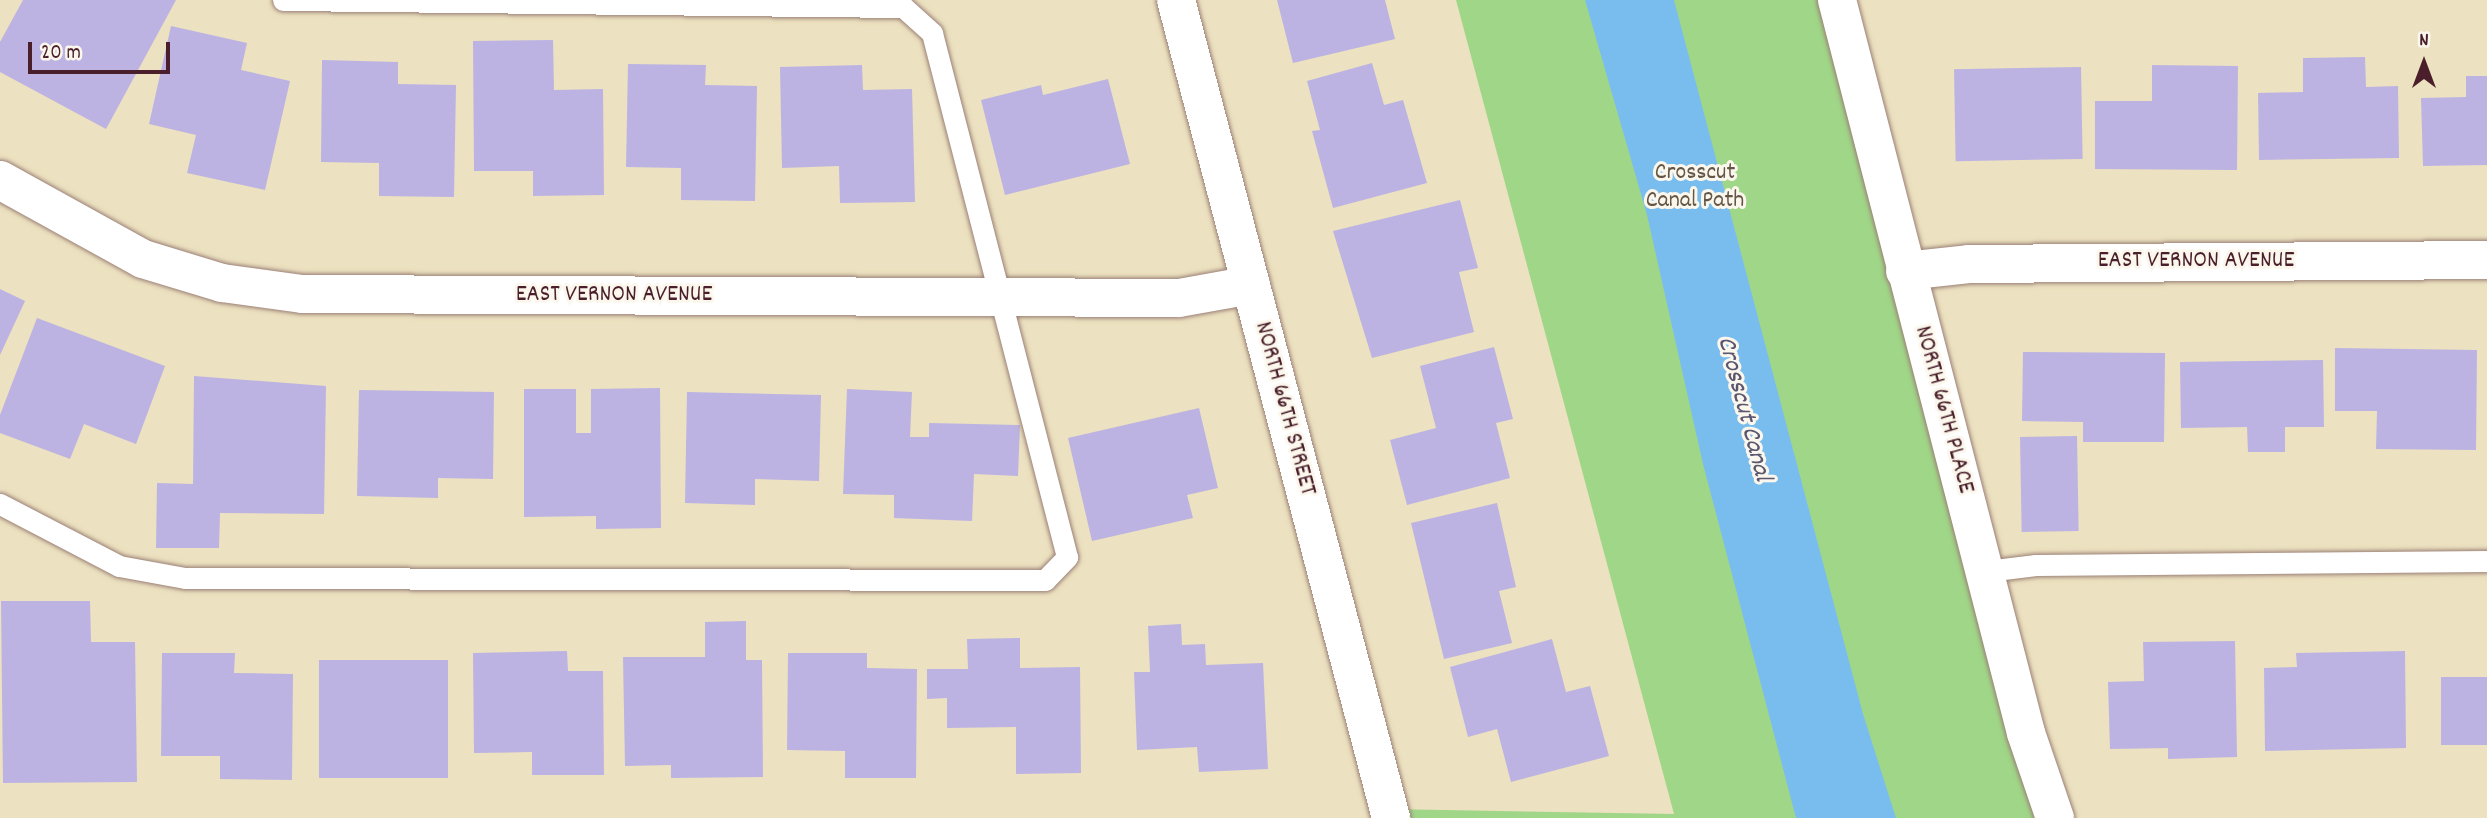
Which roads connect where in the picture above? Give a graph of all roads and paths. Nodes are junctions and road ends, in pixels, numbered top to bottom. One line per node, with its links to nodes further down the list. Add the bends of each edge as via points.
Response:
1 (283, 0): 8 (lane, via 903,7 932,33)
2 (1176, 0): 7 (street, NORTH 66TH STREET)
3 (1837, 0): 6 (street, NORTH 66TH PLACE)
4 (0, 180): 8 (street, EAST VERNON AVENUE, via 143,259 222,283 302,294)
5 (2487, 260): 6 (street, EAST VERNON AVENUE, via 1969,264)
6 (1905, 271): 11 (street, NORTH 66TH PLACE)
7 (1251, 285): 8 (street, EAST VERNON AVENUE, via 1179,298); 12 (street, NORTH 66TH STREET)
8 (1004, 298): 9 (lane, via 1067,557 1045,580 149,576)
9 (0, 504)
10 (2487, 561): 11 (lane, via 2036,565)
11 (1987, 571): 13 (street, NORTH 66TH PLACE, via 2026,733)
12 (1391, 818)
13 (2055, 818)

